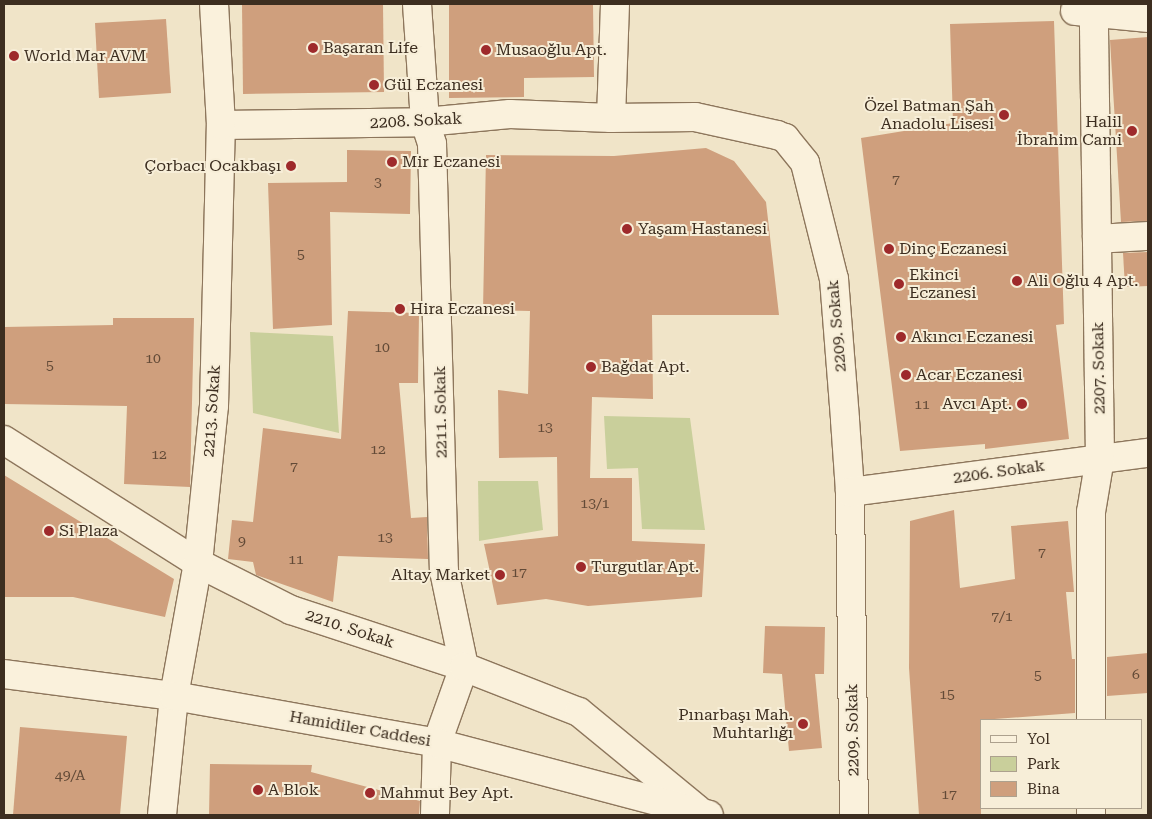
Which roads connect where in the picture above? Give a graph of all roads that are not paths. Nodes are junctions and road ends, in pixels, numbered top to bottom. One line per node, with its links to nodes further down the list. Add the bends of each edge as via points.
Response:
1 (214, 4): 7 (street, 2213. Sokak)
2 (417, 4): 6 (street, 2211. Sokak)
3 (615, 4): 5 (street)
4 (1148, 18): 9 (street, 2207. Sokak, via 1085,13)
5 (611, 118): 6 (street, 2208. Sokak, via 510,114); 13 (street, 2209. Sokak, via 695,117 777,135 784,138 805,164 834,278)
6 (425, 122): 7 (street, 2208. Sokak); 15 (street, 2211. Sokak, via 433,173 444,571)
7 (221, 125): 14 (street, 2213. Sokak, via 214,406)
8 (1148, 236): 9 (street)
9 (1097, 239): 12 (street, 2207. Sokak)
10 (4, 440): 14 (street, 2210. Sokak)
11 (1148, 454): 12 (street, 2206. Sokak)
12 (1100, 458): 13 (street, 2206. Sokak); 18 (street, 2207. Sokak, via 1091,512)
13 (850, 492): 23 (street, 2209. Sokak)
14 (198, 563): 15 (street, 2210. Sokak, via 291,610); 17 (street, 2213. Sokak)
15 (464, 667): 19 (street); 20 (street, 2210. Sokak, via 579,712)
16 (4, 674): 17 (street, Hamidiler Caddesi)
17 (174, 696): 19 (street, Hamidiler Caddesi); 21 (street, 2213. Sokak)
18 (1091, 719)
19 (437, 743): 20 (street, Hamidiler Caddesi); 22 (street)
20 (703, 812)
21 (162, 815)
22 (435, 815)
23 (854, 815)

